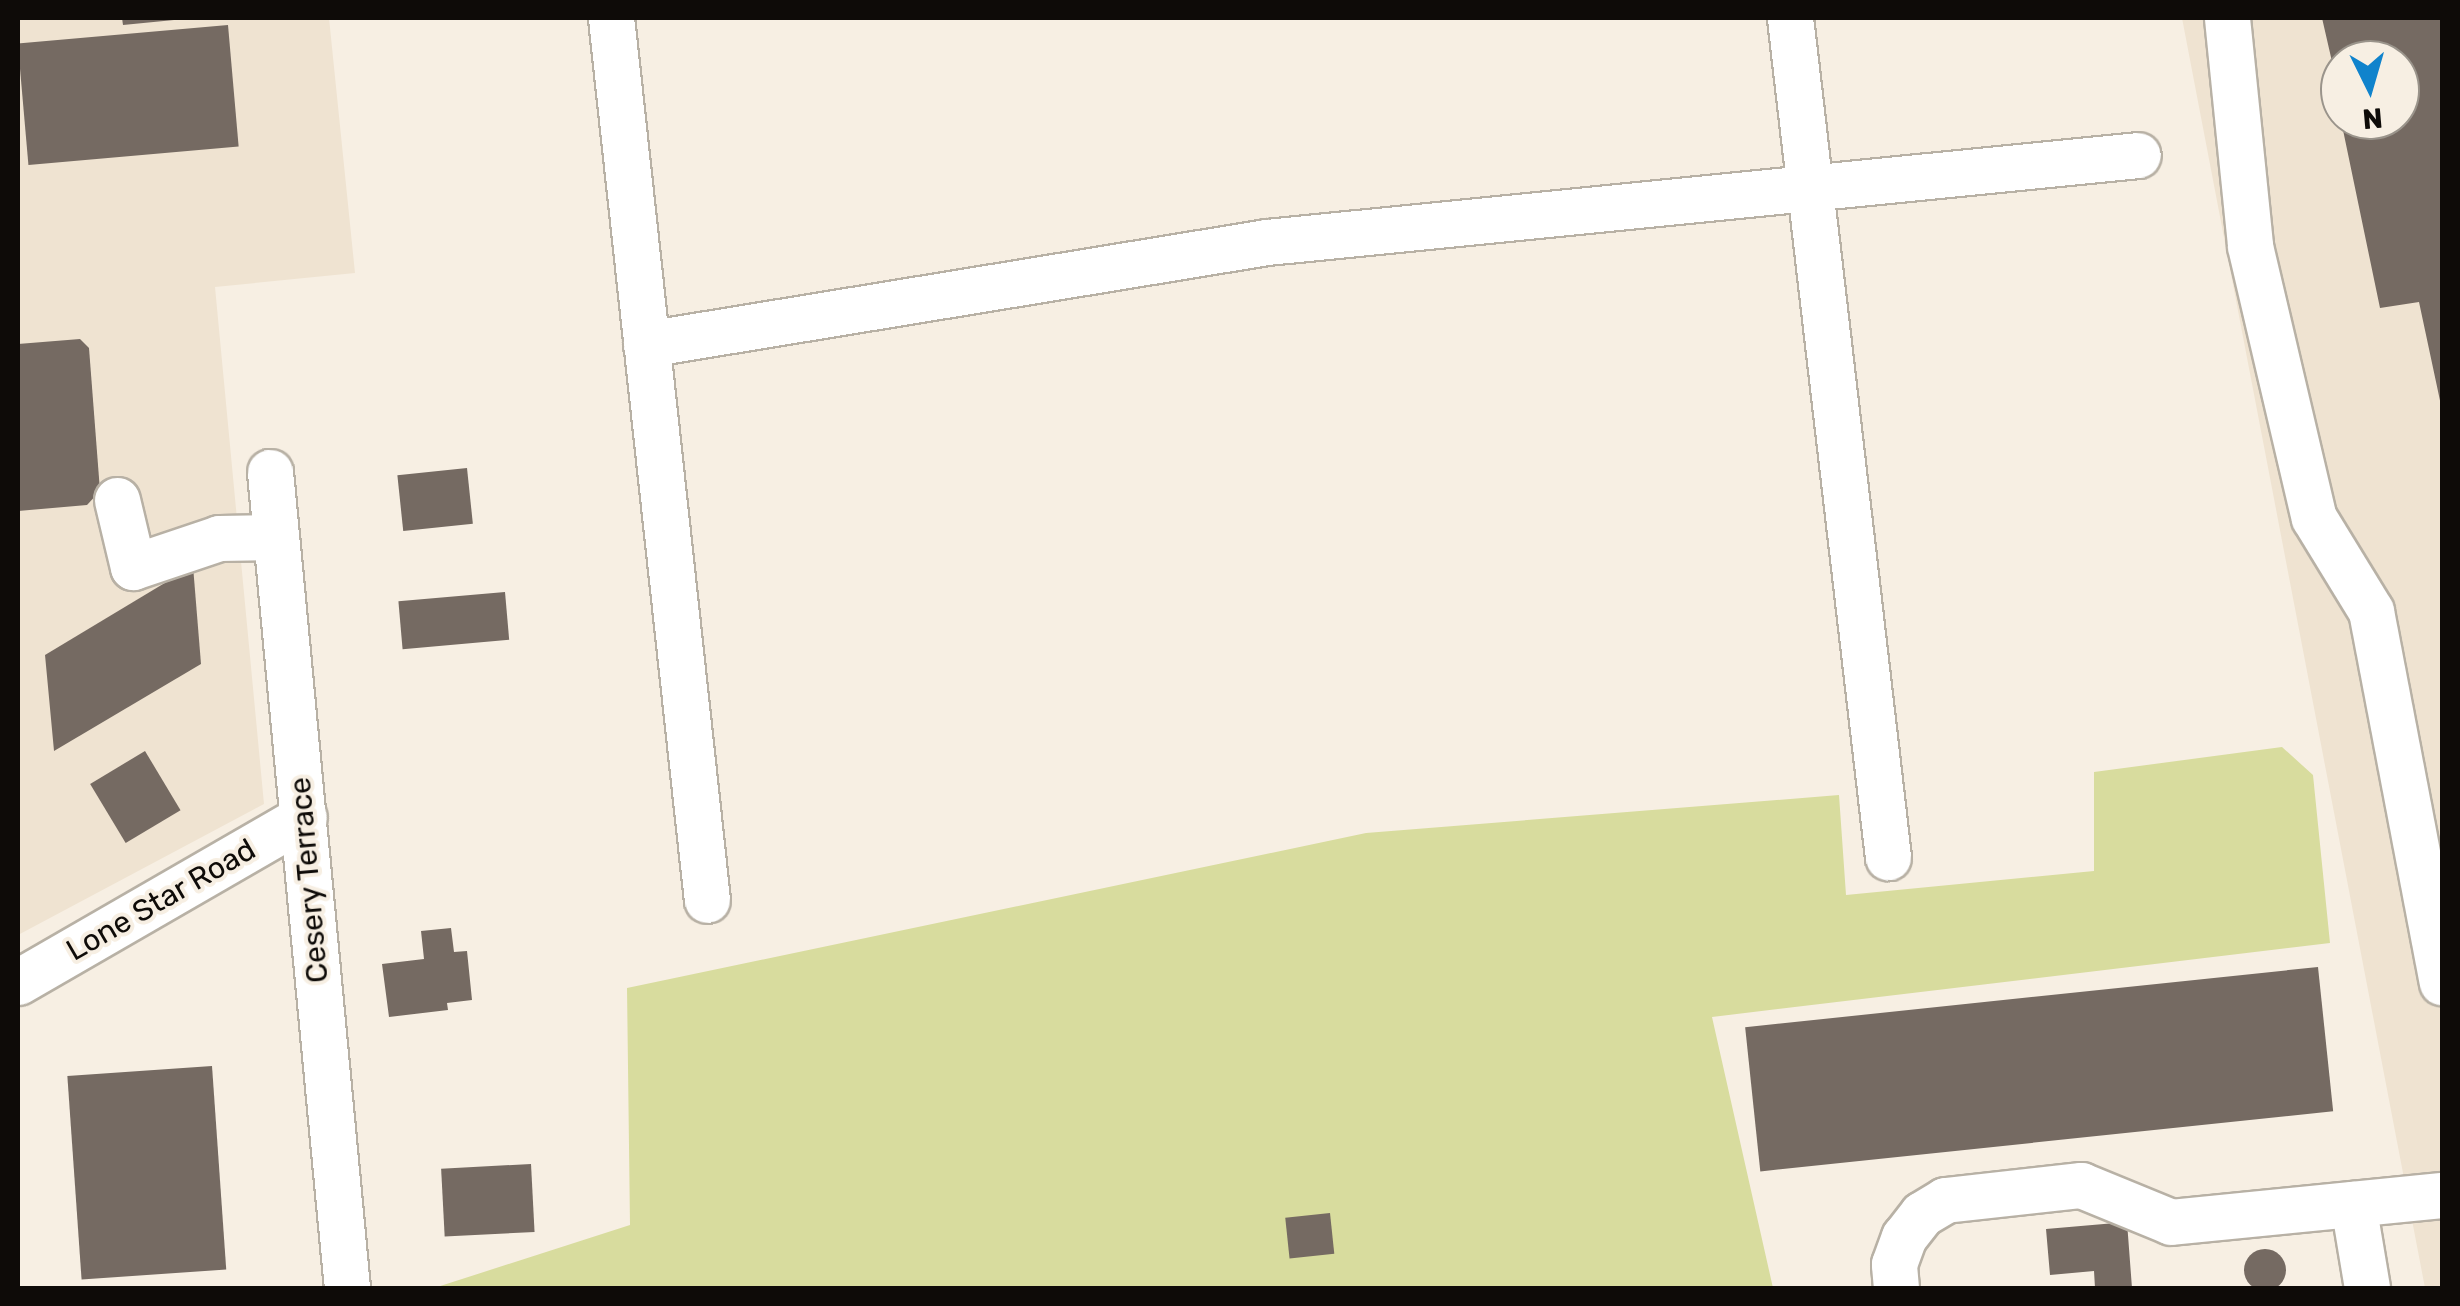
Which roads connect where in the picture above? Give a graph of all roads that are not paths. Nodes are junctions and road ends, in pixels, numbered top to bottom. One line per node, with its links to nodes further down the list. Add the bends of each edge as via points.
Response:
1 (611, 18): 6 (street)
2 (1790, 18): 5 (street)
3 (2226, 18): 14 (street, via 2250,246 2314,518 2371,611)
4 (2138, 156): 5 (street)
5 (1808, 188): 6 (street, via 1267,242); 11 (street)
6 (646, 344): 12 (street)
7 (270, 472): 9 (street, Cesery Terrace)
8 (117, 500): 9 (street, via 133,567 219,538)
9 (276, 536): 10 (street, Cesery Terrace)
10 (304, 817): 13 (street, Lone Star Road); 17 (street, Cesery Terrace)
11 (1888, 857)
12 (707, 900)
13 (18, 982)
14 (2442, 982)
15 (2442, 1195): 16 (street)
16 (2353, 1204): 18 (street, via 2171,1222 2081,1185 1945,1200 1922,1214 1904,1237 1894,1264); 19 (street)
17 (347, 1288)
18 (1896, 1288)
19 (2367, 1288)

